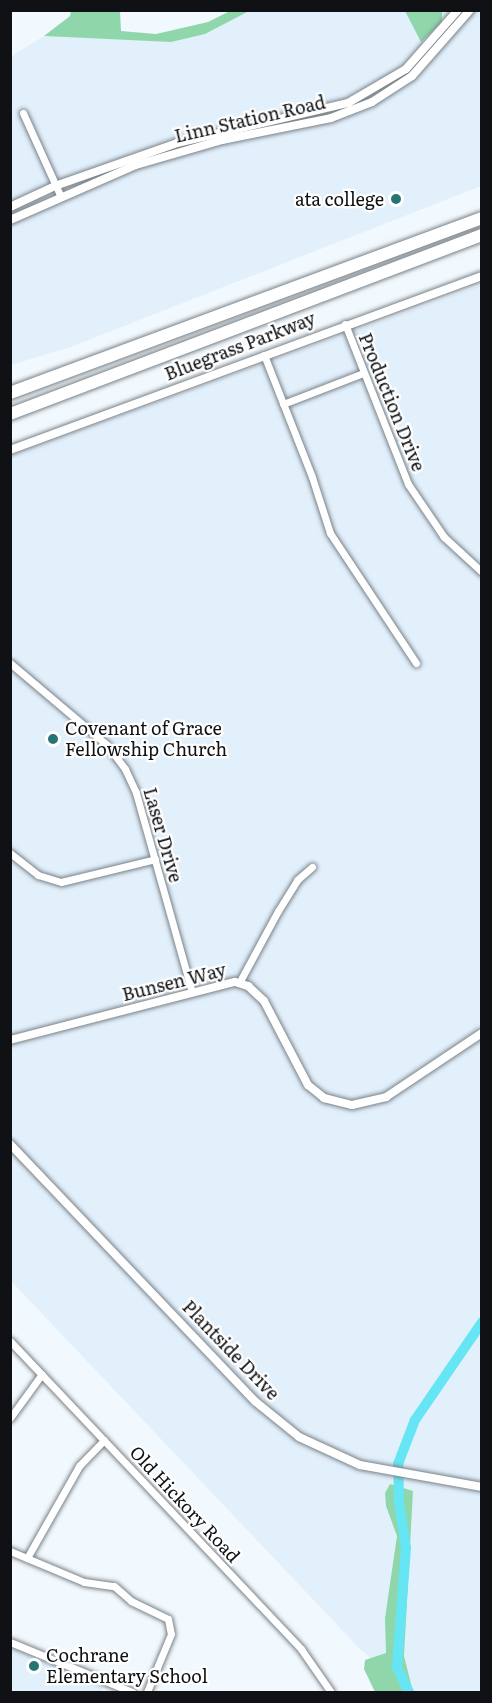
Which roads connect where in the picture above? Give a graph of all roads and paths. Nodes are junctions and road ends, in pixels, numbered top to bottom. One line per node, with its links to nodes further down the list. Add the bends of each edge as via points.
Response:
1 (458, 10): 4 (street, Linn Station Road, via 406,69 348,103 188,140)
2 (470, 10): 5 (street, Linn Station Road, via 414,74 372,102 331,118 190,148)
3 (23, 112): 4 (street)
4 (56, 186): 5 (street); 6 (street, Linn Station Road)
5 (60, 195): 8 (street, Linn Station Road)
6 (10, 207)
7 (482, 218): 14 (highway)
8 (10, 220)
9 (482, 235): 16 (highway)
10 (482, 276): 11 (street, Bluegrass Parkway)
11 (345, 324): 12 (street, Bluegrass Parkway); 13 (street, Production Drive)
12 (264, 355): 15 (street); 17 (street, Bluegrass Parkway)
13 (363, 373): 15 (street); 18 (street, Production Drive, via 408,484 443,535)
14 (10, 393)
15 (284, 404): 20 (street, via 330,533)
16 (10, 414)
17 (10, 450)
18 (482, 572)
19 (10, 663): 22 (street, Laser Drive, via 93,733 121,762 136,793)
20 (416, 663)
21 (10, 853): 22 (street, via 38,875 61,882)
22 (155, 859): 25 (street, Laser Drive)
23 (312, 867): 24 (street, via 297,880)
24 (239, 983): 25 (street, Bunsen Way); 26 (street, Bunsen Way, via 257,992 264,1001 308,1085 324,1098 345,1105 386,1097)
25 (192, 992): 27 (street, Bunsen Way)
26 (482, 1033)
27 (10, 1040)
28 (10, 1144): 33 (street, Plantside Drive, via 276,1420 335,1456 382,1470)
29 (10, 1341): 30 (street, Old Hickory Road)
30 (42, 1374): 31 (street); 32 (street, Old Hickory Road)
31 (10, 1418)
32 (104, 1440): 35 (street, via 79,1466); 39 (street, Old Hickory Road, via 301,1649)
33 (482, 1487)
34 (10, 1551): 35 (street)
35 (27, 1558): 38 (street, via 91,1584 114,1586 131,1601 166,1616 171,1625)
36 (10, 1642): 37 (street)
37 (132, 1692)
38 (147, 1692)
39 (331, 1692)

